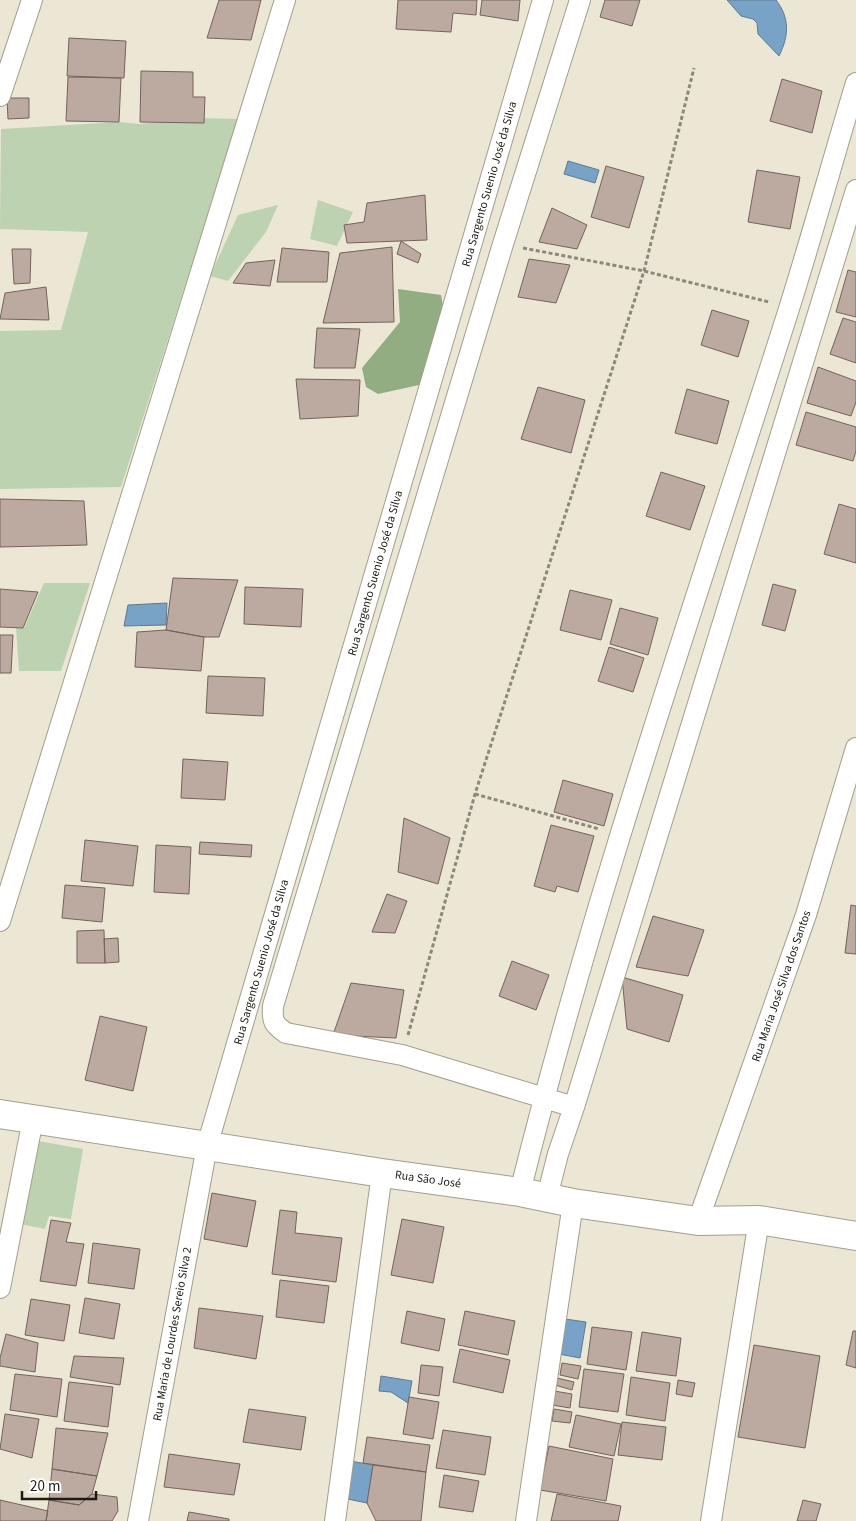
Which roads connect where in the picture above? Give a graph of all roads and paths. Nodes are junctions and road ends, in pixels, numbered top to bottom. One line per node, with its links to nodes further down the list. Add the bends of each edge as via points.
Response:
1 (32, 0): 7 (street)
2 (285, 0): 15 (street)
3 (543, 0): 21 (street, Rua Sargento Suenio José da Silva)
4 (580, 0): 9 (street)
5 (694, 68): 10 (path)
6 (856, 83): 11 (street)
7 (0, 96)
8 (856, 190): 18 (street)
9 (503, 244): 10 (path); 16 (street, via 272,1006 272,1018 286,1033)
10 (644, 271): 11 (path); 13 (path)
11 (790, 308): 14 (street)
12 (856, 748): 26 (street, Rua Maria José Silva dos Santos, via 806,915)
13 (475, 794): 14 (path); 16 (path)
14 (620, 835): 17 (street)
15 (0, 921)
16 (402, 1055): 17 (street)
17 (543, 1098): 18 (street); 23 (street)
18 (574, 1107): 24 (street, via 558,1154)
19 (0, 1114): 20 (main road, Rua São José)
20 (33, 1119): 21 (main road, Rua São José); 28 (street)
21 (206, 1146): 22 (main road, Rua São José); 29 (street, Rua Maria de Lourdes Sereio Silva 2)
22 (382, 1173): 23 (main road, Rua São José); 30 (street)
23 (520, 1192): 24 (main road, Rua São José)
24 (560, 1200): 26 (main road, Rua São José); 31 (street)
25 (759, 1220): 26 (main road, Rua São José); 27 (main road, Rua São José); 32 (street)
26 (698, 1222)
27 (856, 1236)
28 (0, 1288)
29 (138, 1521)
30 (335, 1521)
31 (526, 1521)
32 (711, 1521)

